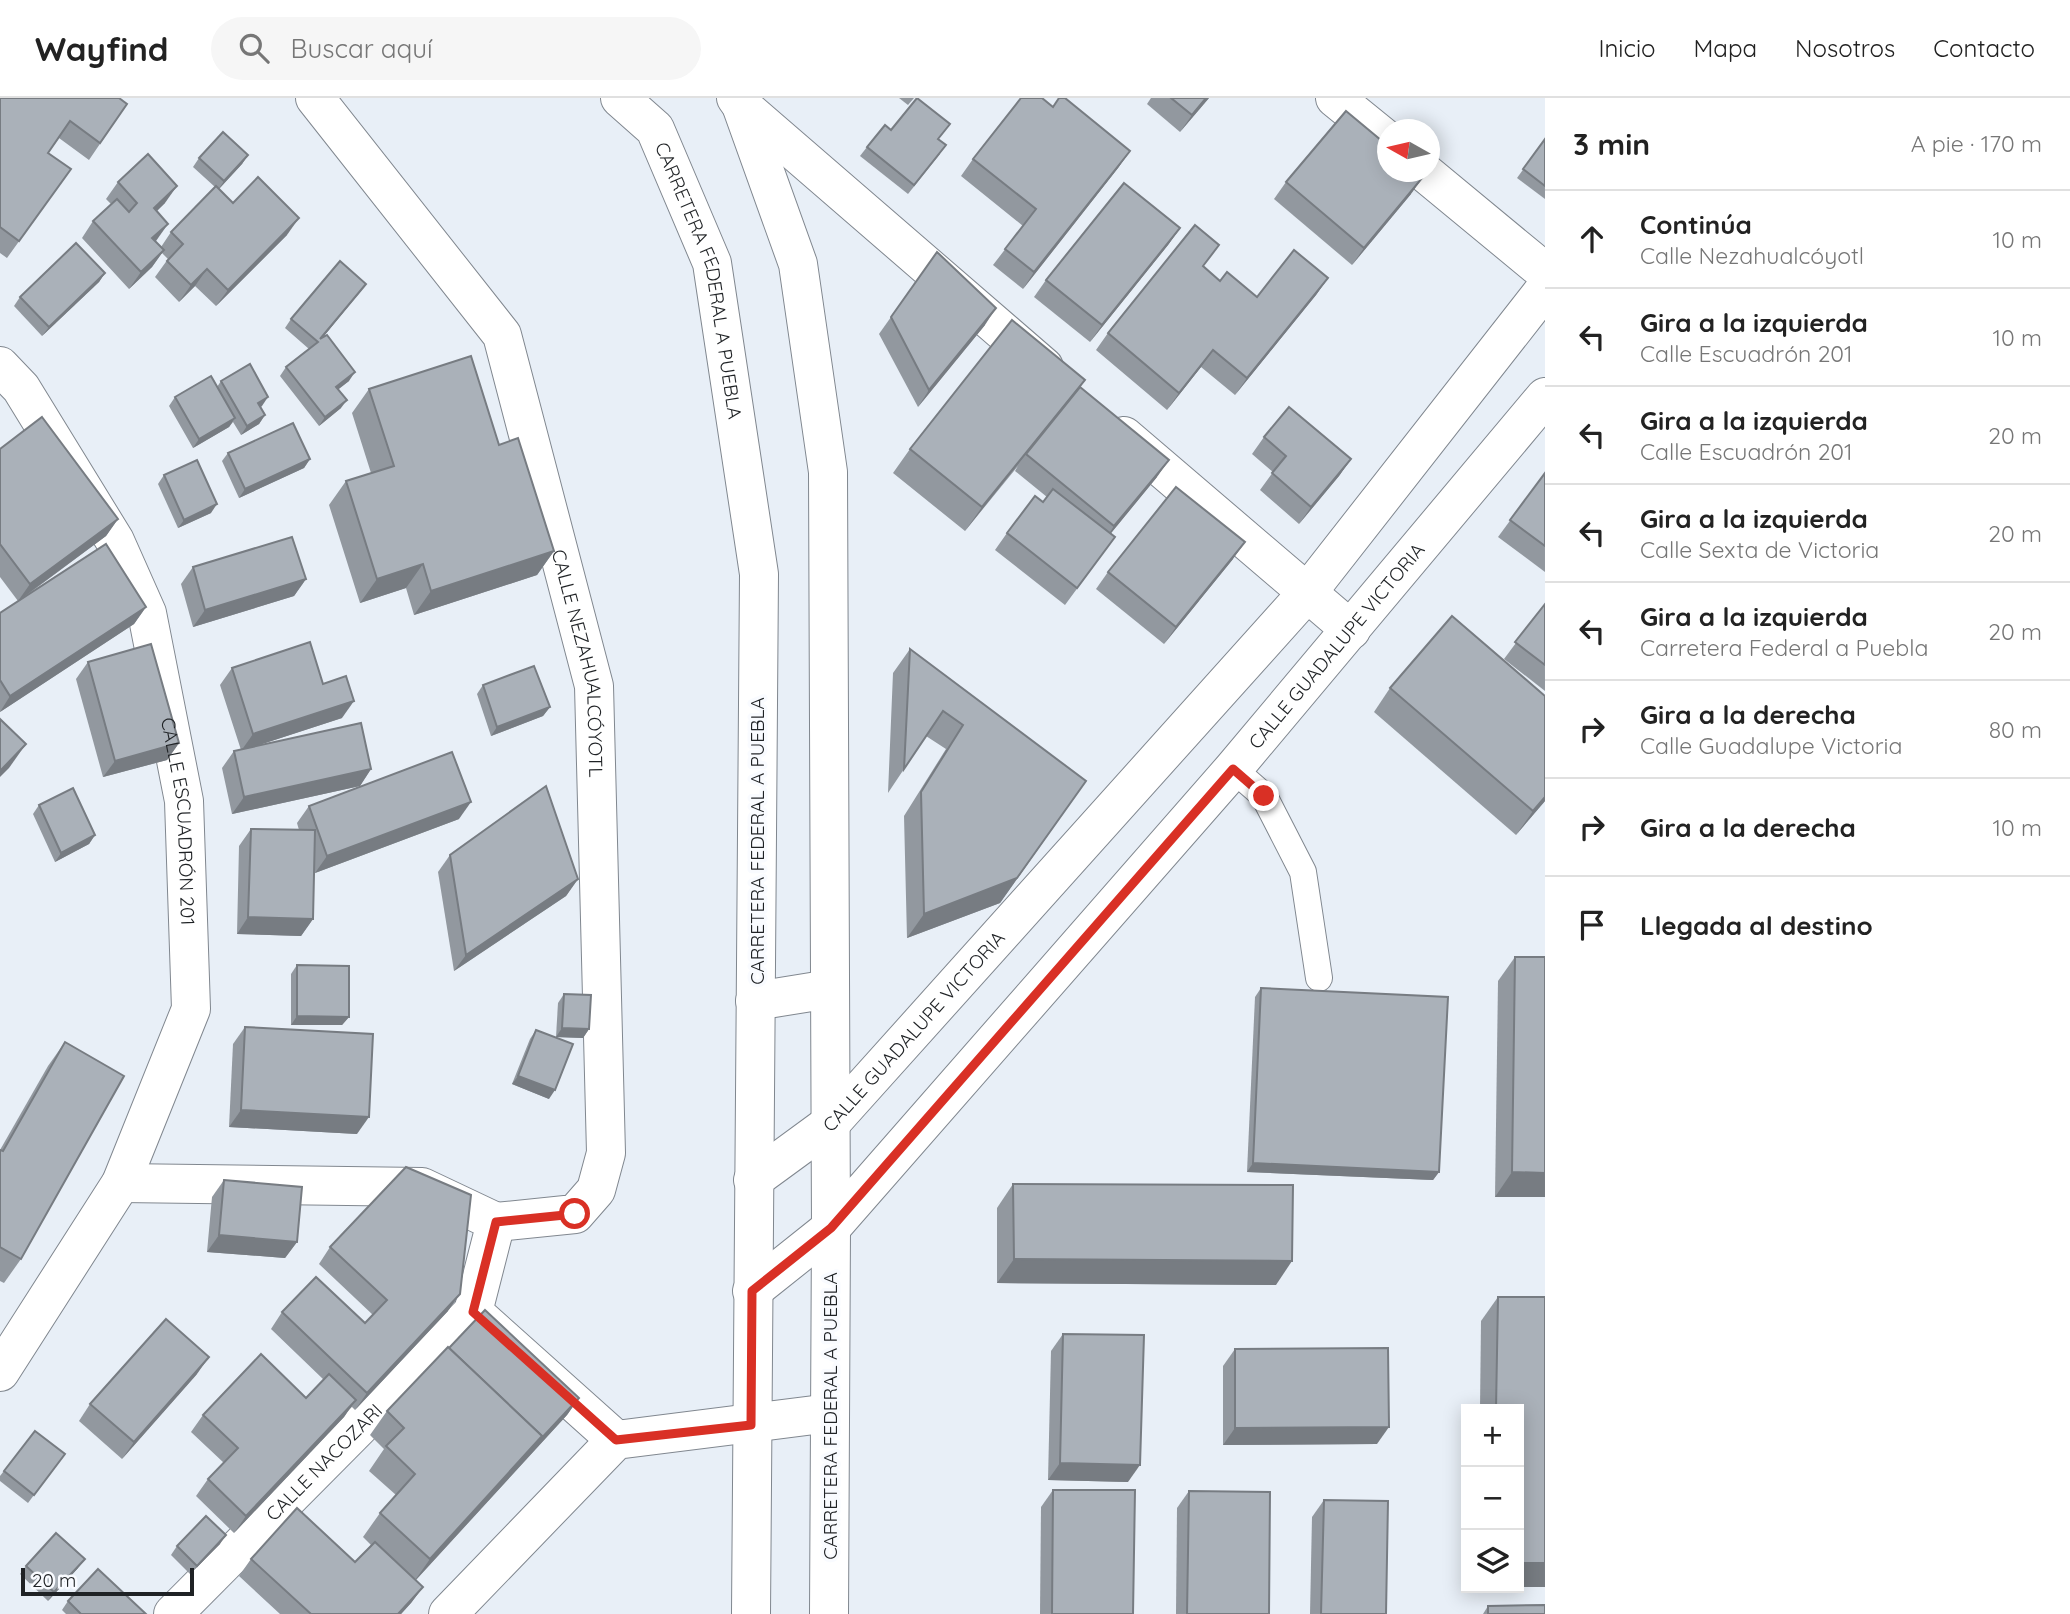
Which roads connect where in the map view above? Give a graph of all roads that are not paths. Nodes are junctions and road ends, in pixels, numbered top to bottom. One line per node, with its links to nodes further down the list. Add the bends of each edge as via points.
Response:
1 (315, 98): 22 (street, CALLE NEZAHUALCÓYOTL, via 502,335 594,686 607,1153 596,1190 575,1214)
2 (620, 98): 18 (street, CARRETERA FEDERAL A PUEBLA, via 655,129 712,263 759,574)
3 (1335, 98): 5 (street)
4 (738, 101): 9 (street); 17 (street, CARRETERA FEDERAL A PUEBLA, via 798,264 828,472)
5 (1377, 132)
6 (1436, 182): 7 (street)
7 (1545, 272)
8 (1545, 289): 13 (street, CALLE GUADALUPE VICTORIA)
9 (1066, 385)
10 (7, 390): 21 (street, CALLE ESCUADRÓN 201, via 115,541 146,613 184,801 191,1009)
11 (1545, 397): 14 (street, CALLE GUADALUPE VICTORIA)
12 (1097, 412): 13 (street)
13 (1307, 593): 14 (street); 19 (street, CALLE GUADALUPE VICTORIA)
14 (1351, 630): 15 (street, CALLE GUADALUPE VICTORIA)
15 (1233, 769): 16 (lane, via 1264,796 1303,872); 23 (street, CALLE GUADALUPE VICTORIA)
16 (1319, 978)
17 (830, 989): 18 (street); 19 (street, CARRETERA FEDERAL A PUEBLA)
18 (755, 1001): 20 (street, CARRETERA FEDERAL A PUEBLA)
19 (831, 1123): 20 (street, CALLE GUADALUPE VICTORIA); 23 (street, CARRETERA FEDERAL A PUEBLA)
20 (753, 1181): 24 (street, CARRETERA FEDERAL A PUEBLA)
21 (121, 1183): 22 (street, via 422,1187); 26 (street, CALLE ESCUADRÓN 201)
22 (496, 1222): 25 (street)
23 (831, 1228): 24 (street, CALLE GUADALUPE VICTORIA); 27 (street, CARRETERA FEDERAL A PUEBLA)
24 (752, 1291): 28 (street, CARRETERA FEDERAL A PUEBLA)
25 (473, 1312): 29 (street); 30 (street, CALLE NACOZARI)
26 (0, 1372)
27 (830, 1413): 28 (street); 33 (street, CARRETERA FEDERAL A PUEBLA)
28 (751, 1425): 29 (street); 32 (street, CARRETERA FEDERAL A PUEBLA)
29 (616, 1440): 31 (street)
30 (173, 1614)
31 (448, 1614)
32 (751, 1614)
33 (829, 1614)

